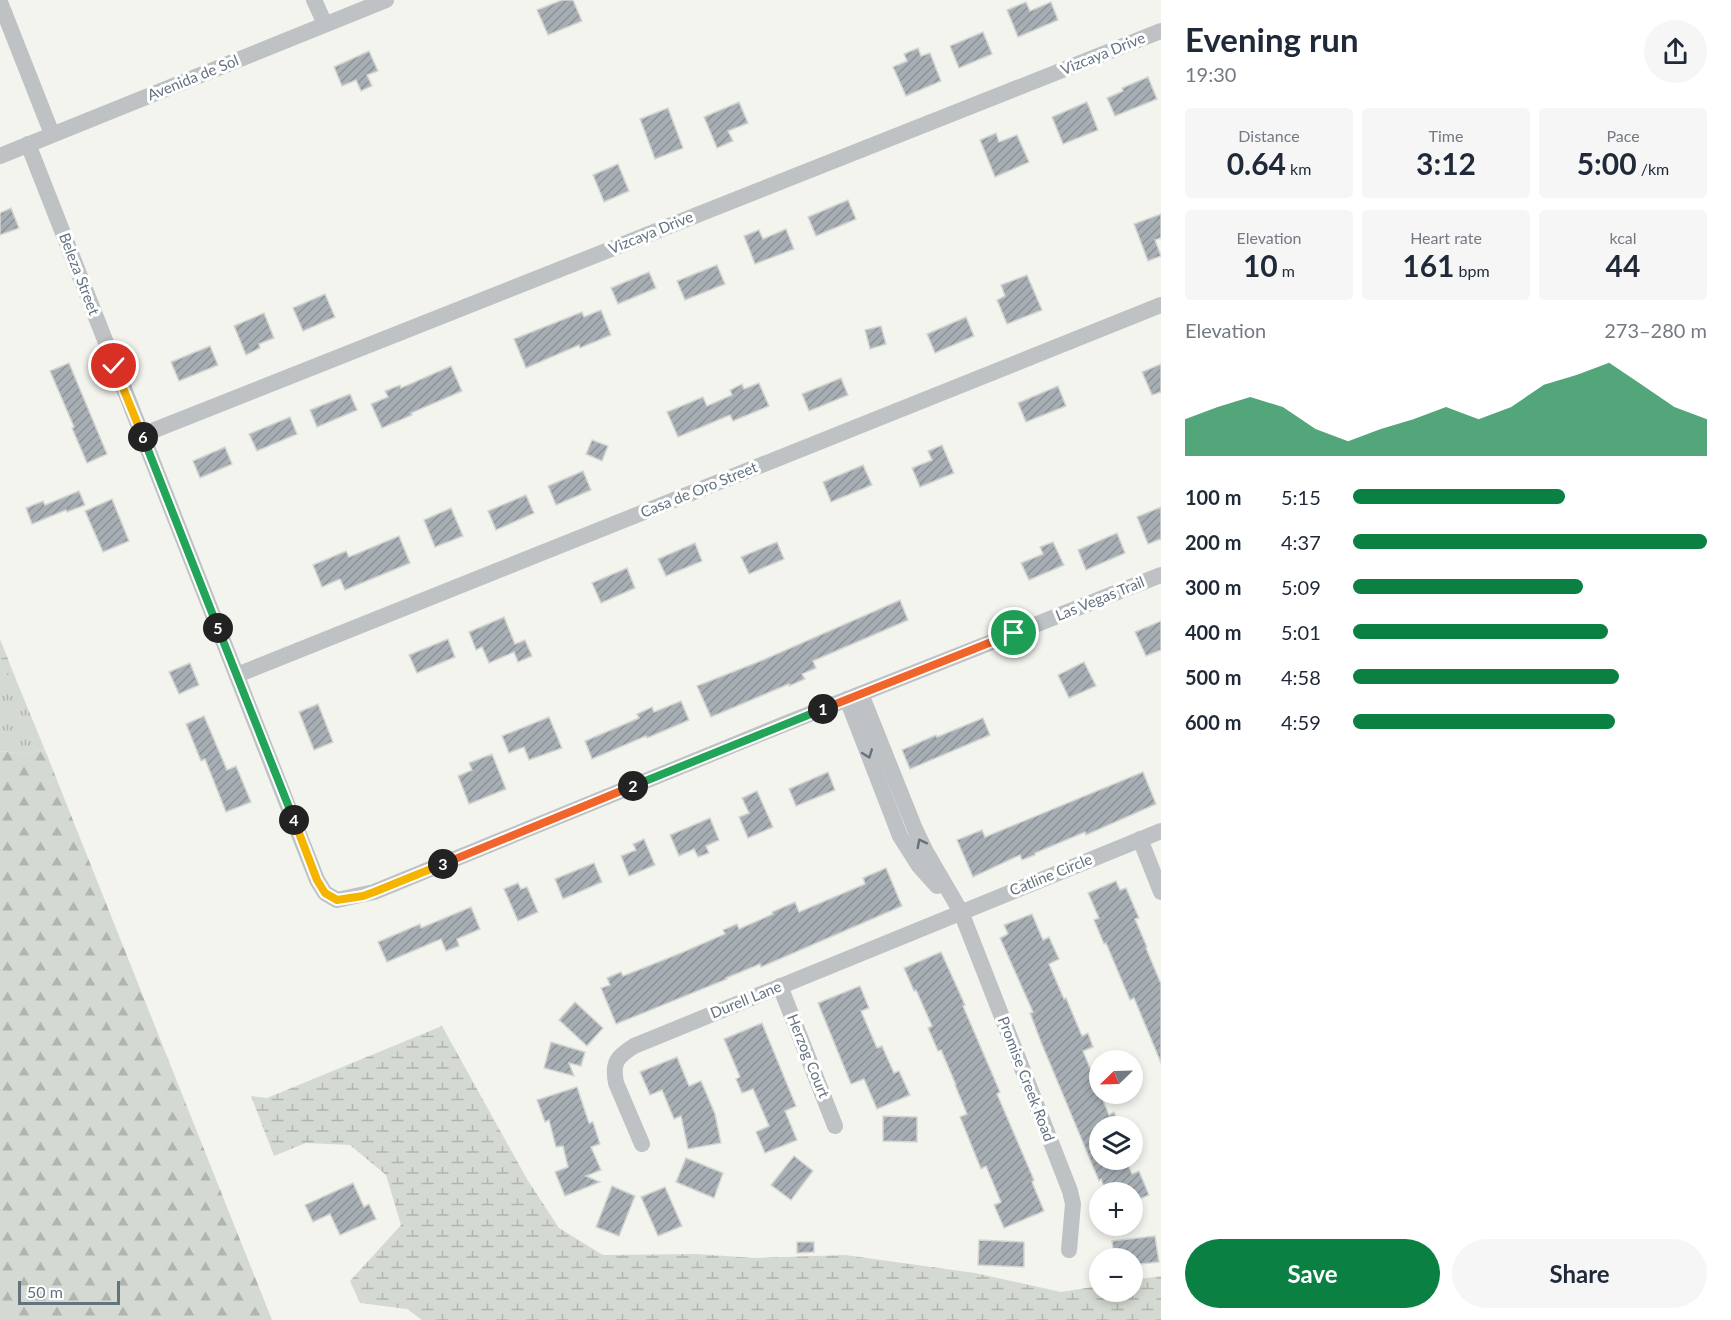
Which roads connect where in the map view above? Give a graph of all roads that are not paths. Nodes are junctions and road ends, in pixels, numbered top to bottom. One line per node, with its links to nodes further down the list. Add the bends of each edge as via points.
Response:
1 (314, 0): 4 (street)
2 (386, 0): 4 (street, Avenida de Sol)
3 (0, 2): 6 (street)
4 (325, 24): 6 (street, Avenida de Sol)
5 (1161, 31): 10 (street, Vizcaya Drive)
6 (52, 134): 7 (street, Avenida de Sol)
7 (28, 144): 8 (street, Avenida de Sol); 10 (street, Beleza Street)
8 (0, 156)
9 (1161, 305): 12 (street, Casa de Oro Street)
10 (142, 435): 12 (street, Beleza Street)
11 (1161, 575): 13 (street, Las Vegas Trail)
12 (237, 675): 17 (street, Beleza Street, via 317,880 325,893)
13 (854, 697): 17 (street, Las Vegas Trail, via 374,892); 18 (street, Promise Creek Road, via 900,836 919,866)
14 (1161, 831): 15 (street, Catline Circle)
15 (1140, 839): 16 (street); 18 (street, Catline Circle)
16 (1161, 892)
17 (337, 900)
18 (961, 912): 19 (street, Durell Lane); 22 (street, Promise Creek Road, via 1070,1191 1073,1204)
19 (780, 986): 20 (street, Herzog Court); 21 (street, Durell Lane, via 634,1046 621,1055 616,1062 616,1083)
20 (836, 1126)
21 (642, 1144)
22 (1069, 1250)

